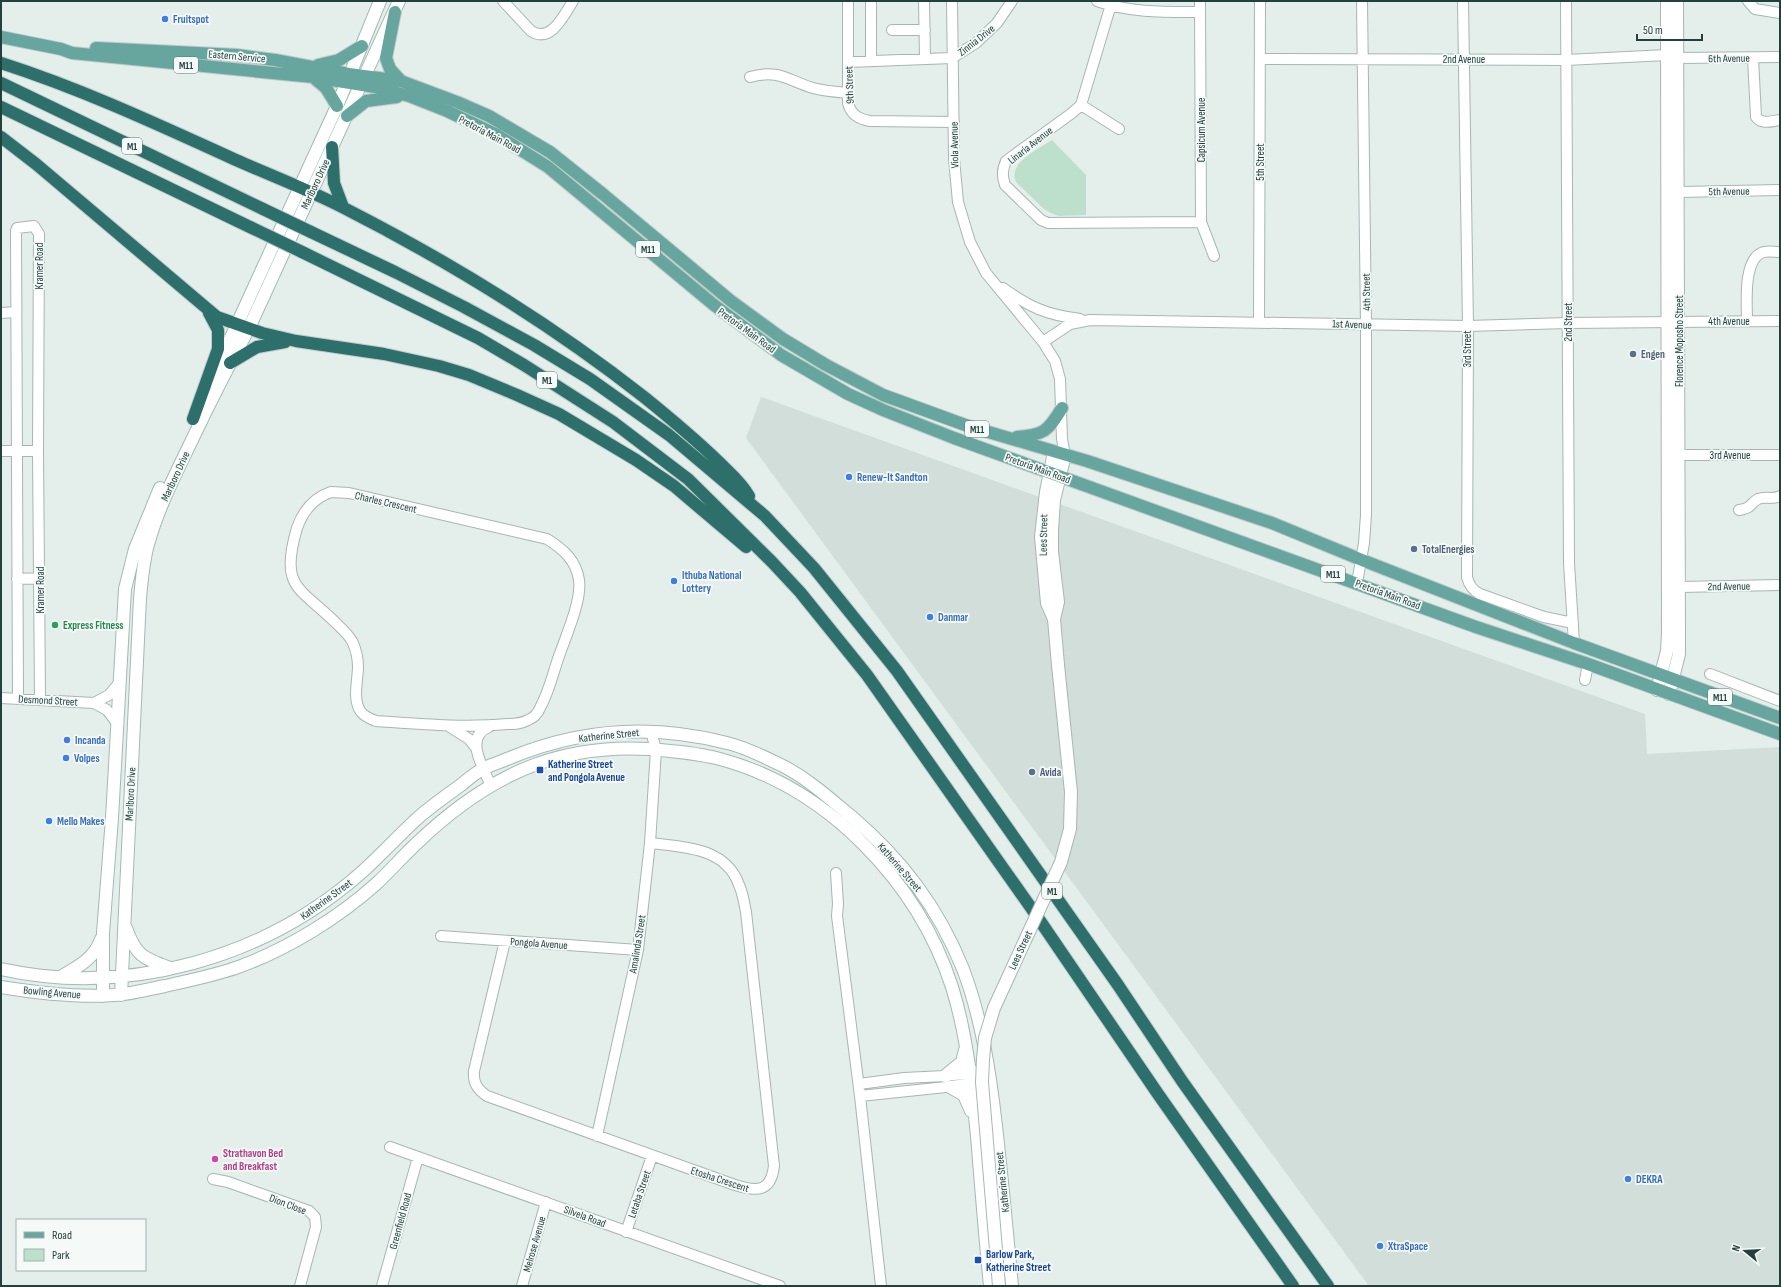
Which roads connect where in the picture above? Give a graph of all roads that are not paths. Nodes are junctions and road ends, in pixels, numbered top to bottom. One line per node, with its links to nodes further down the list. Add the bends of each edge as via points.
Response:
1 (380, 1): 25 (main road, Marlboro Drive)
2 (503, 1): 3 (street, via 536,35 547,34 555,27)
3 (573, 1)
4 (848, 1): 36 (street, 9th Street)
5 (871, 1): 35 (street)
6 (924, 1): 23 (street)
7 (952, 1): 28 (street, Viola Avenue)
8 (1012, 1): 28 (street, Zinnia Drive, via 997,23 976,42)
9 (1097, 1): 18 (street)
10 (1200, 1): 20 (street, Capsicum Avenue)
11 (1260, 1): 32 (street, 5th Street)
12 (1362, 1): 33 (street, 4th Street)
13 (1463, 1): 29 (street, 3rd Street)
14 (1566, 1): 34 (street, 2nd Street)
15 (1667, 1): 26 (main road, Florence Moposho Street)
16 (1677, 1): 26 (main road, Florence Moposho Street)
17 (1748, 1): 21 (street, via 1755,10)
18 (1111, 3): 20 (street, via 1154,13); 46 (street)
19 (397, 6): 41 (main road, Marlboro Drive); 42 (main road, via 386,58 390,69)
20 (1200, 12): 60 (street, Capsicum Avenue)
21 (1780, 13)
22 (892, 30): 23 (street)
23 (925, 30): 31 (street)
24 (1, 37): 38 (main road, Eastern Service / M11, via 61,49 72,47 238,55)
25 (362, 46): 38 (main road); 40 (main road, Marlboro Drive)
26 (1672, 57): 30 (street, 6th Avenue); 34 (street, 2nd Avenue); 57 (main road, Florence Moposho Street); 70 (main road, Florence Moposho Street)
27 (1780, 57): 30 (street, 6th Avenue)
28 (952, 58): 31 (street); 51 (street, Viola Avenue)
29 (1464, 58): 33 (street, 2nd Avenue); 34 (street, 2nd Avenue); 75 (street, 3rd Street)
30 (1753, 58): 50 (street, via 1756,118 1765,122)
31 (925, 59): 35 (street)
32 (1260, 59): 33 (street, 2nd Avenue); 71 (street, 5th Street)
33 (1363, 59): 73 (street, 4th Street)
34 (1566, 60): 72 (street, 2nd Street)
35 (871, 61): 36 (street)
36 (848, 62): 44 (street, 9th Street)
37 (1, 63): 55 (highway, via 108,103)
38 (311, 71): 40 (main road, Eastern Service / M11); 47 (main road)
39 (750, 77): 44 (street, via 763,73 776,74 814,88)
40 (347, 79): 41 (main road, Eastern Service / M11); 47 (main road, Marlboro Drive)
41 (362, 81): 42 (main road, Pretoria Main Road / M11); 45 (main road, Pretoria Main Road / M11); 49 (main road, Marlboro Drive)
42 (401, 81): 81 (main road, Pretoria Main Road / M11, via 490,116 550,152 750,315 826,365 894,399)
43 (1, 83): 90 (highway, M1, bridge, via 396,272 534,345 590,379 669,435)
44 (848, 93): 51 (street, 9th Street, via 849,109 864,120)
45 (409, 96): 49 (main road, via 371,99); 88 (main road, Pretoria Main Road / M11, via 497,135 548,167 745,329 781,355 883,410)
46 (1081, 105): 52 (street); 60 (street, Linaria Avenue, via 1006,161 1002,178 1005,185 1041,220 1055,225)
47 (337, 106): 55 (main road, Marlboro Drive)
48 (1, 107): 92 (highway, M1, bridge, via 478,338 613,422 688,479)
49 (347, 116): 54 (main road, Marlboro Drive)
50 (1780, 120)
51 (954, 122): 63 (street, Viola Avenue, via 958,202 970,242)
52 (1119, 129)
53 (1, 137): 64 (highway)
54 (332, 147): 58 (main road, Marlboro Drive); 59 (highway, via 334,183)
55 (300, 188): 58 (highway); 74 (main road, Marlboro Drive)
56 (1780, 190): 57 (street, 5th Avenue)
57 (1679, 192): 70 (main road, Florence Moposho Street)
58 (311, 193): 59 (highway); 74 (main road, Marlboro Drive)
59 (343, 207): 90 (highway, via 495,292 593,357 703,447 745,489)
60 (1201, 222): 62 (street, Capsicum Avenue)
61 (1780, 252): 68 (street, via 1761,253 1752,263 1748,278)
62 (1214, 256)
63 (993, 282): 67 (street, Viola Avenue, via 1030,307 1042,312); 77 (street, Viola Avenue)
64 (206, 309): 74 (highway, via 217,317); 80 (highway, via 218,330 218,349)
65 (1, 312): 66 (street)
66 (16, 312): 83 (street, Kramer Road); 84 (street, Kramer Road, via 16,231 21,226 34,226 39,234)
67 (1090, 320): 71 (street, 1st Avenue); 77 (street, 1st Avenue, via 1070,324)
68 (1747, 321): 69 (street, 4th Avenue); 70 (street, 4th Avenue)
69 (1780, 321)
70 (1673, 322): 72 (street, 1st Avenue); 86 (main road, Florence Moposho Street); 103 (main road, Florence Moposho Street)
71 (1259, 323): 73 (street, 1st Avenue)
72 (1568, 323): 75 (street, 1st Avenue); 99 (street, 2nd Street, via 1569,563)
73 (1366, 325): 75 (street, 1st Avenue); 93 (street, 4th Street, via 1366,515)
74 (243, 326): 76 (highway); 78 (main road, Marlboro Drive); 80 (main road, Marlboro Drive)
75 (1468, 326): 99 (street, 3rd Street, via 1466,569 1469,584 1480,594 1544,617)
76 (296, 341): 78 (highway, via 257,347); 92 (highway, via 412,360 469,375 517,395 558,414 636,460 674,486 745,546)
77 (1043, 342): 79 (street, Viola Avenue, via 1058,370)
78 (230, 363): 125 (main road, Marlboro Drive, via 161,505 144,560)
79 (1062, 408): 81 (main road, via 1045,431 1030,436); 85 (street, Viola Avenue, via 1062,439)
80 (193, 419): 105 (main road, Marlboro Drive, via 151,508 135,549 125,589)
81 (1006, 437): 85 (main road, Pretoria Main Road / M11)
82 (1, 451): 83 (street)
83 (16, 451): 84 (street); 95 (street, Kramer Road)
84 (38, 451): 94 (street, Kramer Road)
85 (1059, 453): 88 (main road, Lees Street); 93 (main road, Pretoria Main Road / M11, via 1264,520)
86 (1679, 455): 87 (street, 3rd Avenue); 98 (main road, Florence Moposho Street)
87 (1780, 455)
88 (1055, 474): 96 (main road, Pretoria Main Road / M11); 159 (main road, Lees Street, bridge, via 1043,518 1041,537 1047,603 1054,619 1071,792 1070,829 1061,862 994,1008 987,1032 982,1082)
89 (1780, 496): 91 (street, via 1758,499 1748,509)
90 (759, 510): 162 (highway, M1, via 814,568 897,671)
91 (1739, 510)
92 (762, 553): 161 (highway, M1, via 800,592 867,675)
93 (1362, 560): 96 (street, 4th Street); 100 (main road, Pretoria Main Road / M11)
94 (40, 578): 95 (street); 110 (street, Kramer Road)
95 (17, 579): 109 (street, Kramer Road)
96 (1357, 583): 101 (main road, Pretoria Main Road / M11, via 1476,627)
97 (1780, 585): 98 (street, 2nd Avenue)
98 (1679, 587): 103 (main road, Florence Moposho Street, via 1679,654)
99 (1573, 623): 100 (street, 2nd Street)
100 (1574, 643): 103 (main road, Pretoria Main Road / M11)
101 (1588, 664): 104 (street); 106 (main road, Pretoria Main Road / M11)
102 (1710, 674): 111 (street)
103 (1667, 678): 106 (main road); 107 (main road); 113 (main road, Pretoria Main Road / M11)
104 (1585, 680)
105 (119, 683): 112 (street, Desmond Street, via 105,698); 114 (main road, Marlboro Drive)
106 (1657, 690): 107 (main road, Pretoria Main Road / M11)
107 (1669, 694): 118 (main road, Pretoria Main Road / M11)
108 (1, 698): 109 (street, Desmond Street)
109 (18, 698): 110 (street, Desmond Street)
110 (40, 699): 112 (street, Desmond Street)
111 (1780, 701)
112 (94, 703): 114 (street, Desmond Street, via 107,710)
113 (1780, 718)
114 (118, 723): 126 (main road, Marlboro Drive)
115 (448, 726): 116 (street, Charles Crescent); 116 (street, Charles Crescent, via 376,721 360,712 357,699 358,666 353,642 327,614 301,592 292,579 290,566 294,538 301,517 310,505 325,494 348,493 547,539 570,557 578,576 578,599 540,709 523,722); 119 (street, Charles Crescent, via 469,739)
116 (491, 726): 119 (street, via 479,734)
117 (651, 731): 120 (street, Amalinda Street); 121 (main road, Katherine Street, via 584,735 557,741); 139 (main road, Katherine Street, via 730,743 784,766 833,801 891,853 915,881 946,932 973,1000)
118 (1780, 734)
119 (476, 748): 121 (street, Charles Crescent)
120 (656, 750): 122 (main road, Katherine Street, via 626,748 577,754 522,770); 123 (street, Amalinda Street); 138 (main road, Katherine Street, via 724,760 754,772 800,795 829,813 848,830 889,872 938,950 956,1002)
121 (484, 768): 122 (street, Charles Crescent); 131 (main road, Katherine Street, via 418,818 361,873 300,918 239,948 201,962)
122 (491, 786): 136 (main road, Katherine Street, via 443,819 374,885 327,921 288,944 242,965 205,977)
123 (650, 843): 129 (street, Amalinda Street); 148 (street, Etosha Crescent, via 691,848 711,854 729,867 739,884 746,912 774,1166 767,1186 753,1190)
124 (836, 873): 143 (street, via 837,916)
125 (124, 923): 131 (main road, via 139,954); 132 (main road, Marlboro Drive)
126 (103, 933): 133 (main road, via 95,953); 134 (main road, Marlboro Drive)
127 (441, 936): 128 (street, Pongola Avenue)
128 (505, 941): 129 (street, Pongola Avenue); 146 (street, Etosha Crescent, via 474,1071 475,1085 487,1096)
129 (638, 950): 146 (street, Amalinda Street)
130 (1, 968): 133 (main road, Bowling Avenue, via 26,974)
131 (171, 969): 132 (main road, Katherine Street)
132 (122, 976): 134 (main road, Bowling Avenue); 136 (main road, Marlboro Drive)
133 (61, 977): 134 (main road, Bowling Avenue)
134 (102, 977): 137 (main road, Marlboro Drive)
135 (1, 987): 137 (main road, Bowling Avenue, via 32,992)
136 (121, 995): 137 (main road, Katherine Street)
137 (103, 996)
138 (965, 1047): 140 (main road, Katherine Street); 142 (main road, via 962,1062)
139 (988, 1066): 140 (street); 141 (main road, Katherine Street)
140 (971, 1078): 141 (street); 142 (street); 145 (main road, Katherine Street)
141 (990, 1078): 160 (main road, Katherine Street)
142 (947, 1082): 143 (street, via 904,1078); 144 (street); 145 (main road, via 967,1099)
143 (859, 1084): 144 (street)
144 (860, 1096): 157 (street)
145 (976, 1127): 158 (main road, Katherine Street)
146 (597, 1136): 148 (street, Etosha Crescent)
147 (390, 1147): 149 (street, Silvela Road)
148 (652, 1156): 152 (street, Letaba Street)
149 (418, 1157): 151 (street, Silvela Road); 154 (street, Greenfield Road)
150 (213, 1179): 153 (street, Dion Close, via 310,1211 315,1217 316,1227)
151 (546, 1202): 152 (street, Silvela Road); 155 (street, Melrose Avenue)
152 (626, 1232): 156 (street, Silvela Road)
153 (300, 1286)
154 (382, 1286)
155 (522, 1286)
156 (779, 1286)
157 (881, 1286)
158 (990, 1286)
159 (999, 1286)
160 (1012, 1286)
161 (1293, 1286)
162 (1328, 1286)

